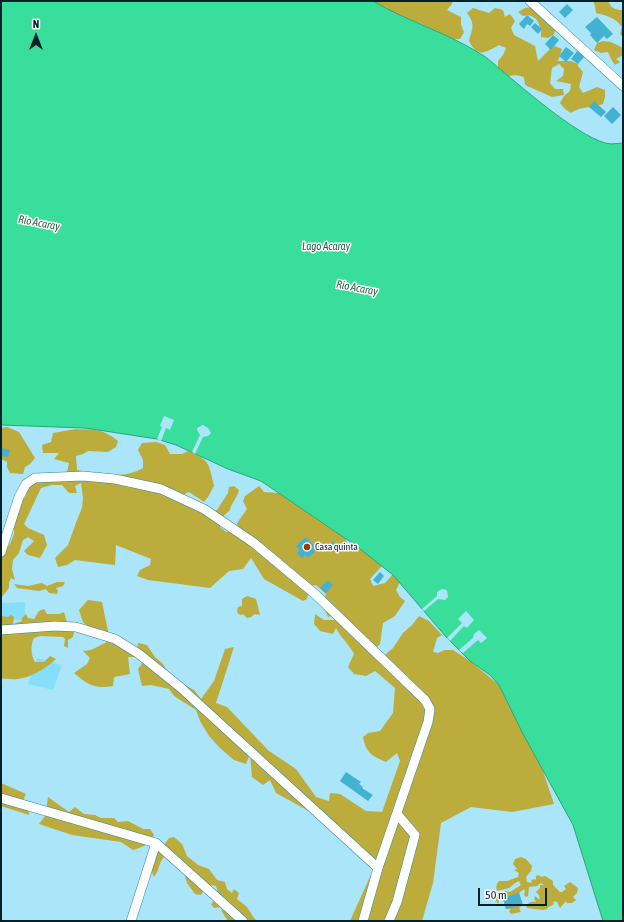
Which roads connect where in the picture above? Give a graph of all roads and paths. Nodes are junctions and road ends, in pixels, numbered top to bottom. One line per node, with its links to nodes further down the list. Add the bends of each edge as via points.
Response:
1 (530, 1): 2 (street)
2 (623, 86)
3 (1, 552): 6 (street, via 19,497 26,484 35,478 84,476 114,479 161,489 204,509 254,543 315,594 425,700 430,709 428,722)
4 (1, 630): 8 (street, via 76,627 115,639 139,654 180,687)
5 (1, 798): 7 (street)
6 (397, 814): 8 (street); 12 (street, via 415,835 397,902)
7 (156, 843): 9 (street); 10 (street)
8 (378, 868): 11 (street)
9 (131, 921)
10 (243, 921)
11 (363, 921)
12 (389, 921)

